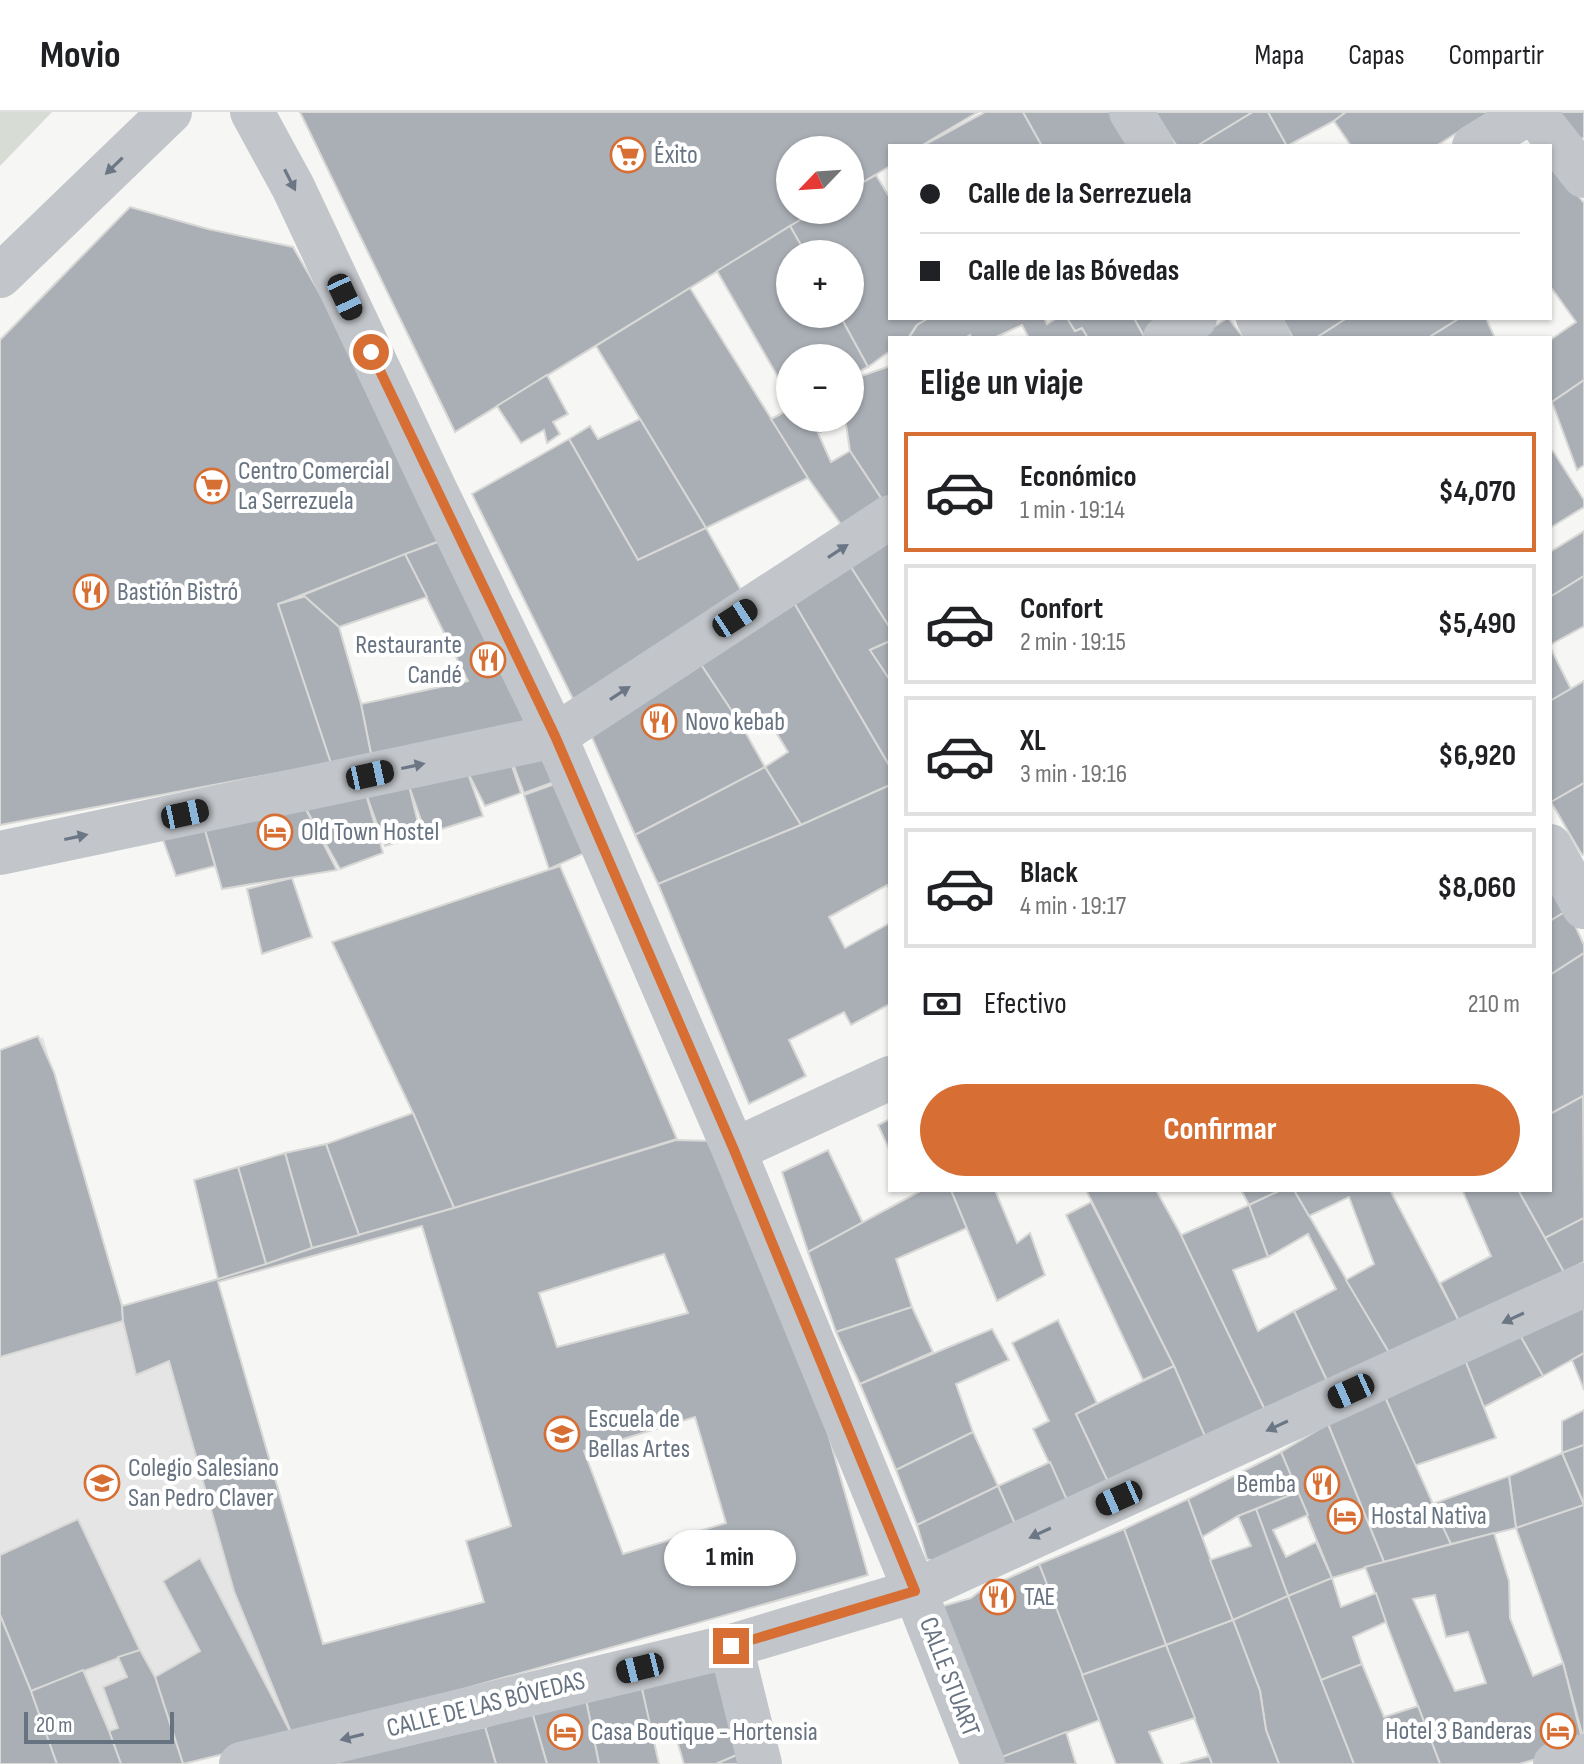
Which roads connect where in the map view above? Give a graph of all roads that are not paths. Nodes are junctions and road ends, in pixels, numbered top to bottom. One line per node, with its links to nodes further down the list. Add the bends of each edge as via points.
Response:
1 (170, 112): 8 (street, one-way to 8)
2 (252, 112): 12 (street, CALLE STUART, one-way to 12, via 293,187)
3 (1131, 112): 5 (street)
4 (1532, 112): 6 (street); 7 (street)
5 (1151, 144)
6 (1477, 144)
7 (1584, 176)
8 (0, 276)
9 (1192, 320): 10 (street)
10 (1168, 336)
11 (888, 518): 12 (street, one-way to 11)
12 (555, 736): 14 (street, one-way to 12); 17 (street, CALLE STUART)
13 (1552, 850): 15 (street)
14 (0, 853)
15 (1584, 907)
16 (888, 1079): 17 (street)
17 (734, 1150): 19 (street, CALLE STUART)
18 (1584, 1285): 19 (street, CALLE DE LAS BÓVEDAS, one-way to 19)
19 (915, 1591): 20 (street, CALLE DE LAS BÓVEDAS); 24 (street, CALLE STUART)
20 (731, 1646): 22 (street, CALLE DE LAS BÓVEDAS, one-way to 22); 23 (street)
21 (1584, 1756): 25 (street)
22 (241, 1764)
23 (760, 1764)
24 (983, 1764)
25 (1555, 1764)

